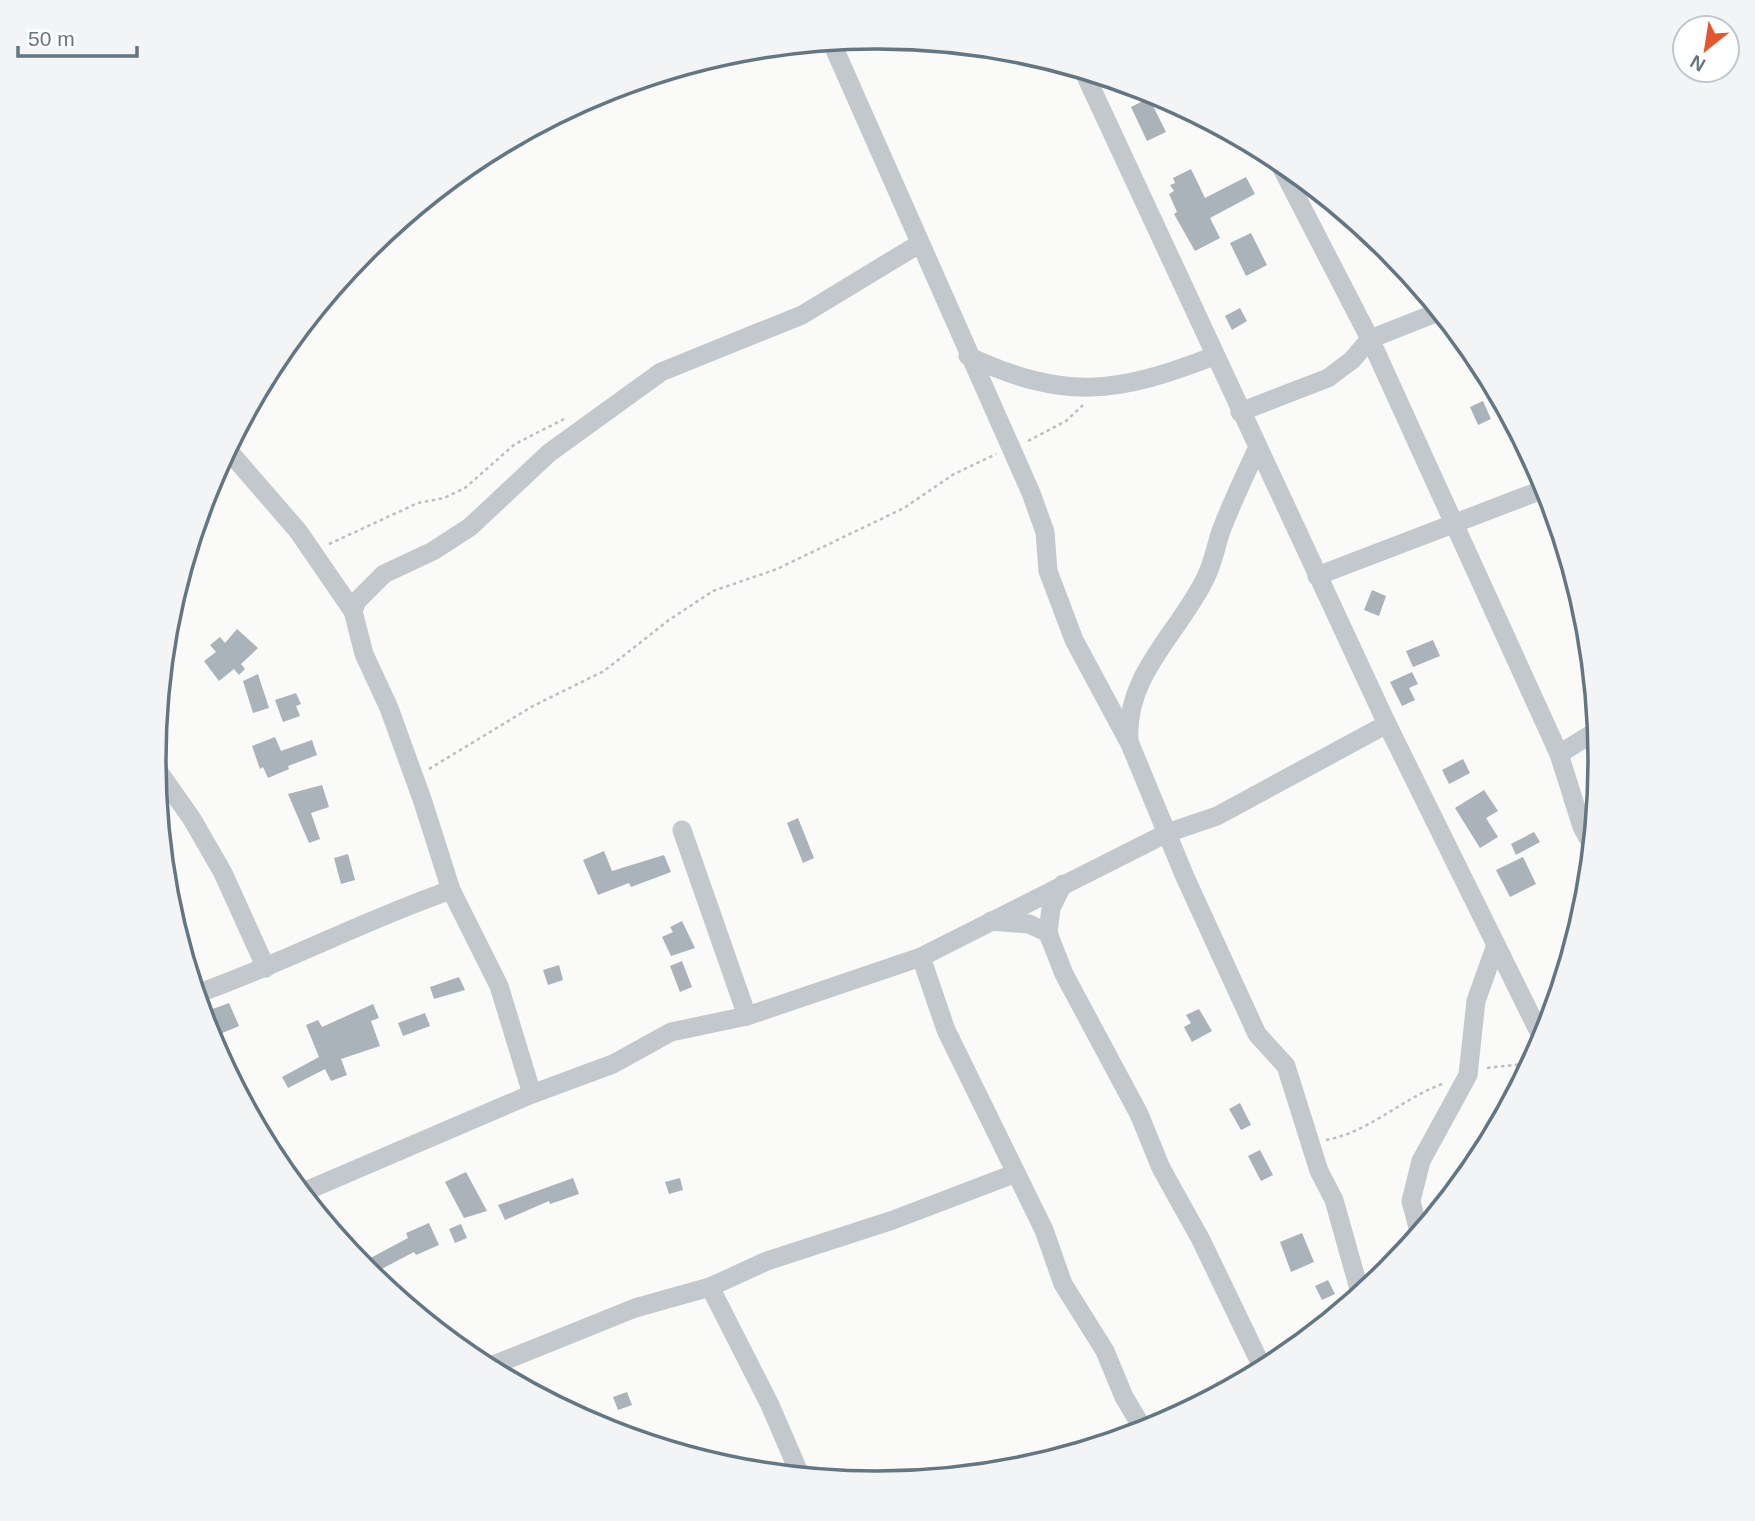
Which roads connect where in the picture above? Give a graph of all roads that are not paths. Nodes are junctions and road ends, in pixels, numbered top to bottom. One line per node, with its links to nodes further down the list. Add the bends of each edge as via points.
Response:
1 (835, 51): 4 (street)
2 (1088, 81): 8 (street)
3 (1287, 179): 6 (street)
4 (919, 244): 7 (street); 16 (street, via 802,315 661,372 548,453 470,527)
5 (1432, 315): 6 (street)
6 (1370, 340): 9 (street, via 1328,378); 13 (street)
7 (968, 355): 8 (street, via 1011,375 1072,388 1122,385); 20 (street, via 1045,532 1048,571 1074,640)
8 (1214, 356): 9 (street)
9 (1240, 412): 10 (street)
10 (1258, 447): 14 (street); 20 (street, via 1206,576 1150,662 1133,698)
11 (234, 457): 15 (street)
12 (1537, 493): 13 (street)
13 (1455, 525): 14 (street); 21 (street)
14 (1317, 576): 18 (street)
15 (334, 579): 16 (street); 17 (street)
16 (370, 586): 17 (street)
17 (353, 611): 27 (street, via 364,654 414,778)
18 (1387, 724): 25 (street, via 1217,816); 30 (street)
19 (1588, 736): 21 (street)
20 (1130, 744): 25 (street)
21 (1559, 754): 24 (street)
22 (167, 793): 32 (street, via 192,818)
23 (682, 830): 34 (street)
24 (1585, 832)
25 (1167, 833): 26 (street); 40 (street, via 1257,1034 1286,1066 1334,1200)
26 (1063, 884): 28 (street); 29 (street, via 1051,908)
27 (451, 890): 32 (street); 36 (street, via 499,986)
28 (991, 921): 29 (street, via 1028,924); 31 (street)
29 (1048, 933): 42 (street)
30 (1496, 945): 35 (street); 39 (street, via 1476,1000 1468,1075 1420,1161 1411,1201)
31 (922, 957): 34 (street); 37 (street, via 946,1030)
32 (266, 968): 33 (street)
33 (205, 991)
34 (747, 1016): 36 (street, via 671,1032 613,1065)
35 (1537, 1028)
36 (532, 1094): 38 (street)
37 (1016, 1173): 41 (street, via 767,1261); 44 (street, via 1044,1230 1063,1284 1105,1351)
38 (310, 1189)
39 (1417, 1224)
40 (1358, 1285)
41 (710, 1287): 43 (street, via 635,1308); 45 (street)
42 (1259, 1361)
43 (499, 1363)
44 (1139, 1422)
45 (797, 1467)

